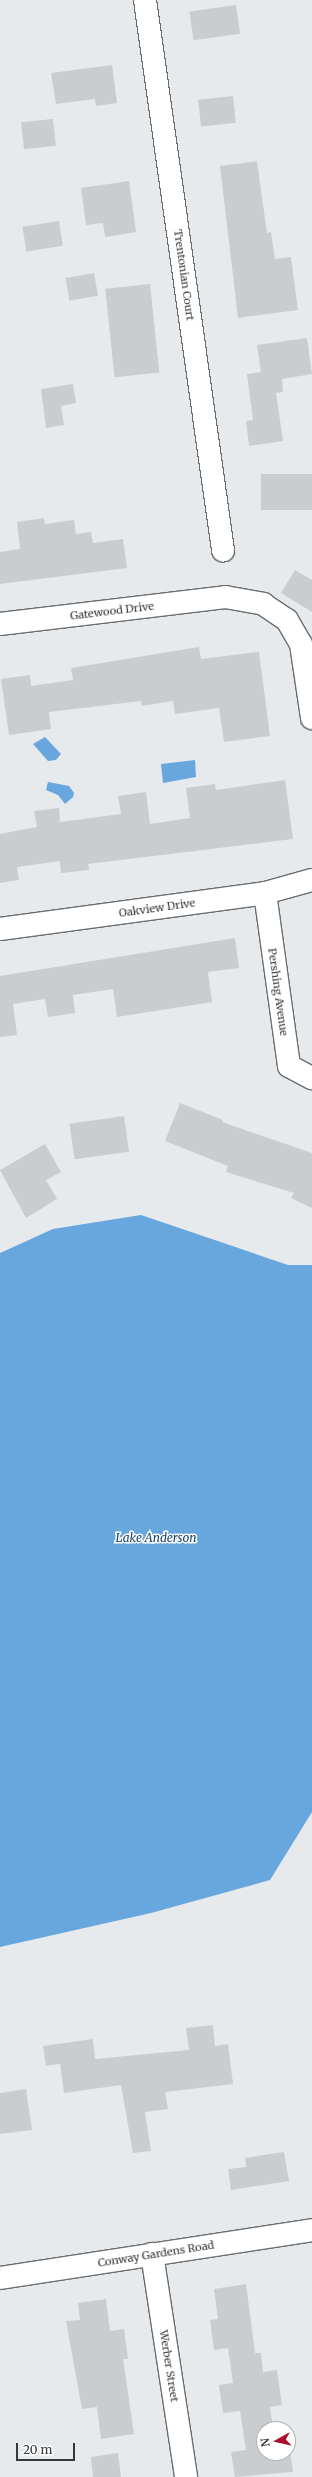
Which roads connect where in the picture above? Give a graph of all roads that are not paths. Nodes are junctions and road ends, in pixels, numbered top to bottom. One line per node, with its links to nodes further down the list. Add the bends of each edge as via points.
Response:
1 (145, 0): 2 (street, Trentonian Court)
2 (223, 550)
3 (0, 624): 4 (street, Gatewood Drive, via 225,597 263,604 288,620 301,644)
4 (312, 718)
5 (312, 880): 6 (street, Oakview Drive)
6 (264, 893): 7 (street, Oakview Drive); 8 (street, Pershing Avenue, via 289,1066)
7 (0, 929)
8 (312, 1078)
9 (312, 2230): 10 (street, Conway Gardens Road)
10 (152, 2254): 11 (street, Conway Gardens Road); 12 (street, Werber Street)
11 (0, 2278)
12 (186, 2477)

